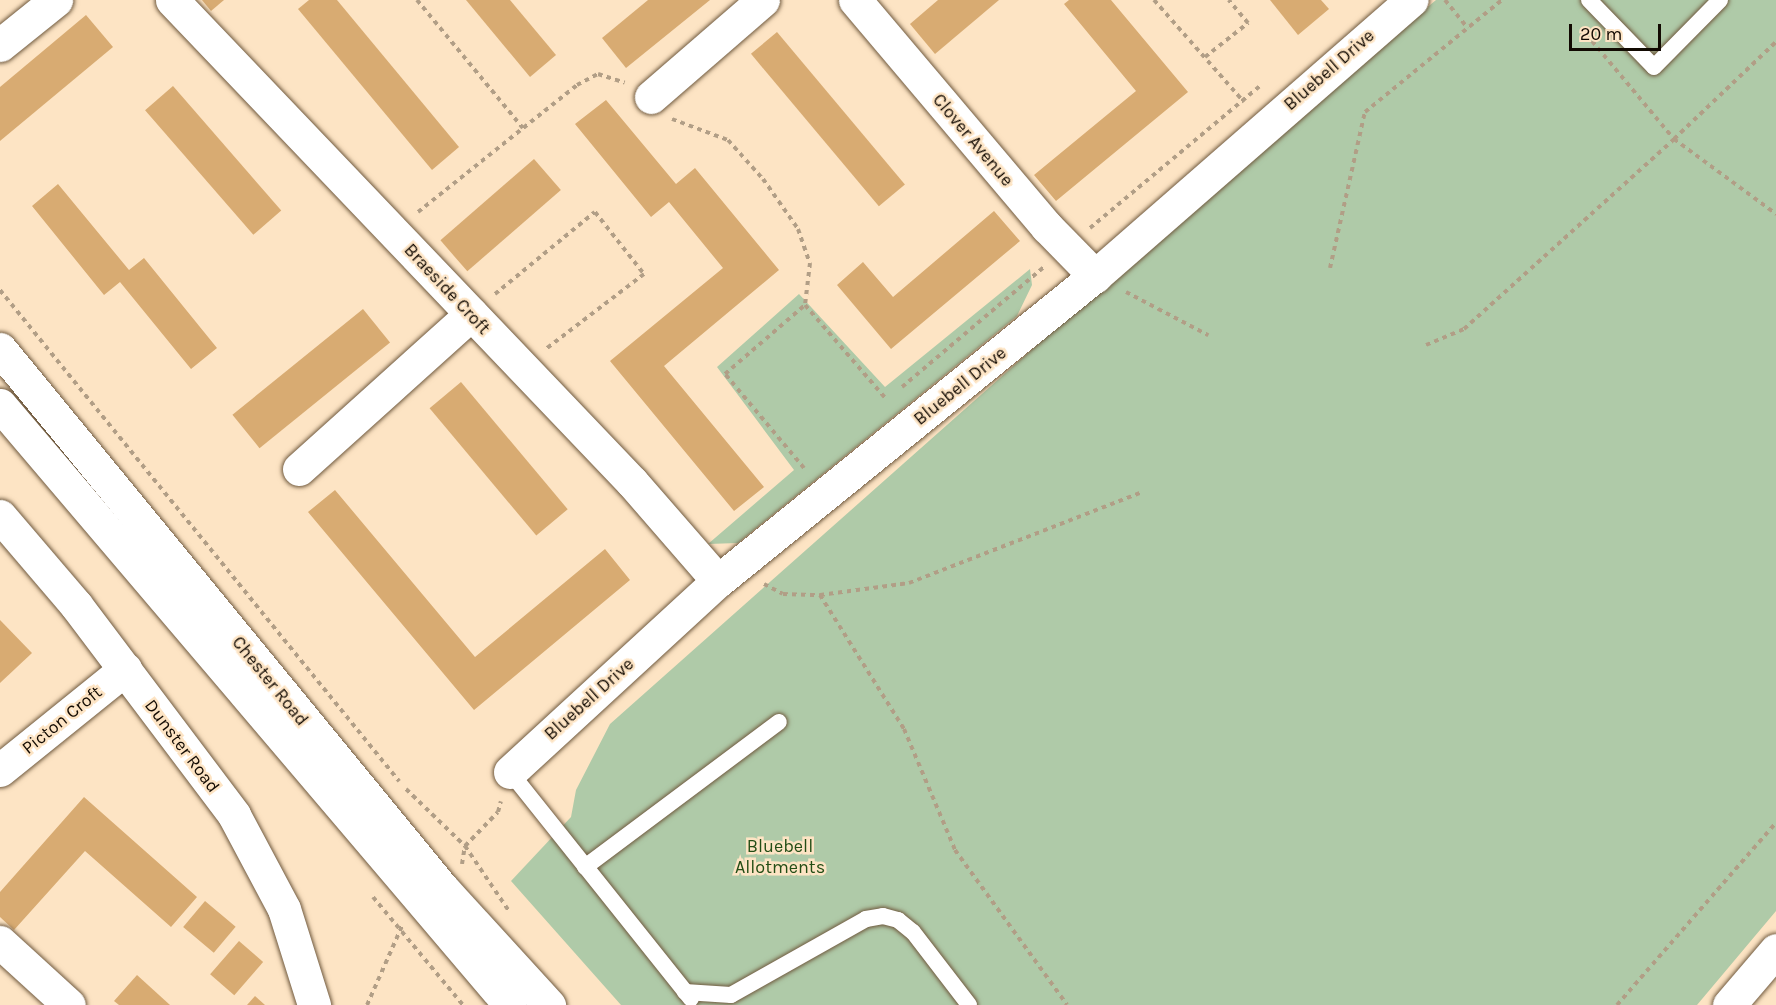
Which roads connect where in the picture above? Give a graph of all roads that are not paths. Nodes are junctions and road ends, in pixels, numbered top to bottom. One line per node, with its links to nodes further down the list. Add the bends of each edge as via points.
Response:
1 (56, 0): 8 (main road)
2 (172, 0): 11 (main road, Braeside Croft)
3 (763, 0): 9 (main road)
4 (855, 0): 10 (main road, Clover Avenue)
5 (1720, 0): 7 (lane, via 1654,67)
6 (1407, 1): 10 (main road, Bluebell Drive)
7 (1599, 3)
8 (0, 45)
9 (651, 98)
10 (1095, 276): 16 (main road, Bluebell Drive)
11 (471, 314): 14 (main road); 16 (main road, Braeside Croft, via 632,482)
12 (0, 349): 28 (main road, Chester Road, via 442,888)
13 (0, 405): 27 (main road, Chester Road)
14 (299, 469)
15 (0, 516): 17 (main road, Dunster Road)
16 (728, 574): 20 (main road, Bluebell Drive)
17 (125, 669): 19 (main road, Picton Croft); 26 (main road, Dunster Road, via 234,815 284,909)
18 (778, 722): 21 (lane)
19 (0, 770)
20 (510, 772): 21 (lane)
21 (585, 867): 24 (lane)
22 (0, 942): 25 (main road)
23 (1776, 950): 30 (main road)
24 (690, 999): 29 (lane, via 731,995 866,919 883,916 898,920 913,932)
25 (69, 1005)
26 (314, 1005)
27 (510, 1005)
28 (549, 1005)
29 (969, 1005)
30 (1730, 1005)

